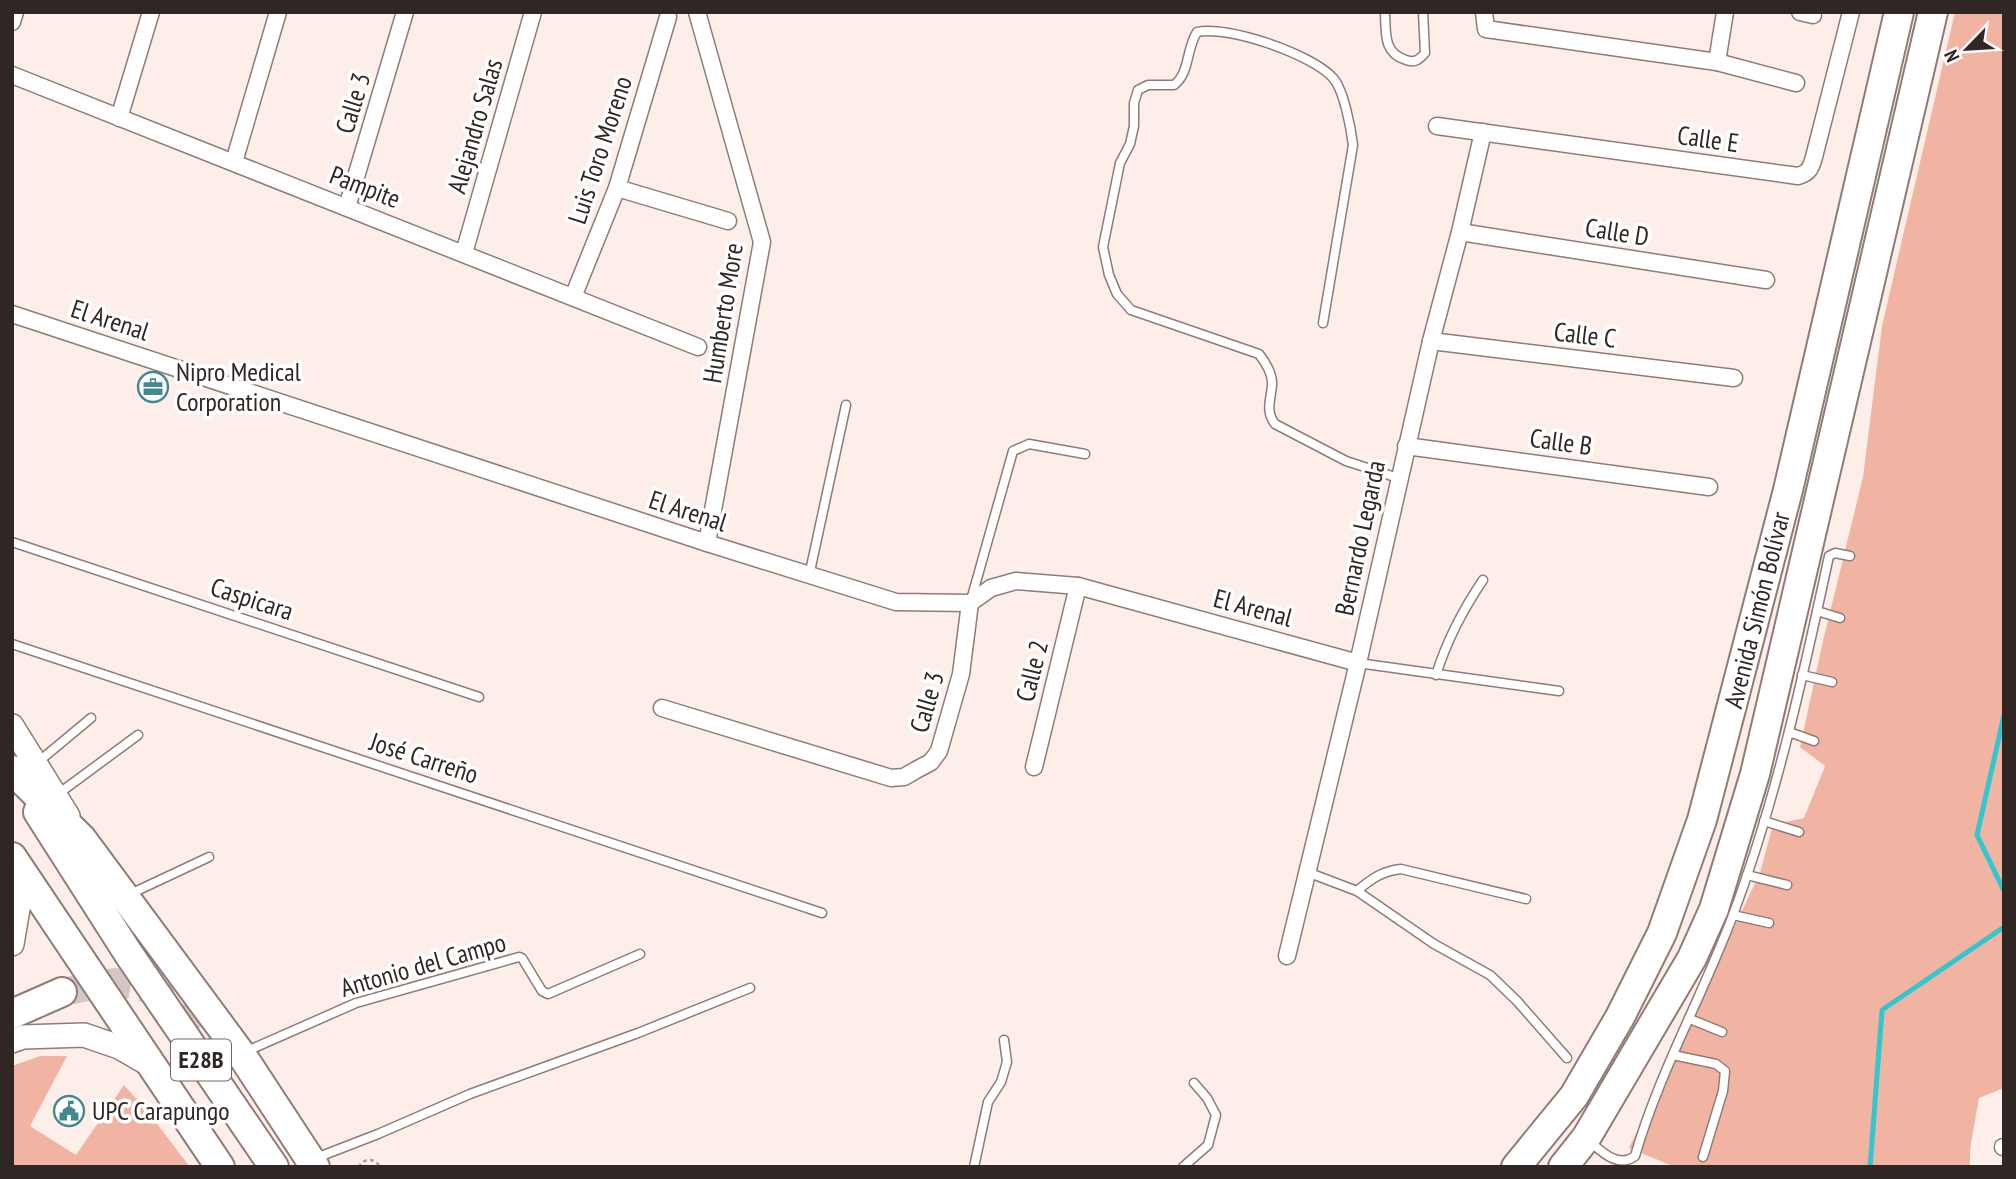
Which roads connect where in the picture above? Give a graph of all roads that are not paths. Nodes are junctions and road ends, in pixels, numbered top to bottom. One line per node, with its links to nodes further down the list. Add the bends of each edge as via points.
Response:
1 (15, 12): 15 (street)
2 (151, 12): 19 (street)
3 (278, 12): 22 (street)
4 (405, 12): 24 (street, Calle 3)
5 (533, 12): 27 (street, Alejandro Salas)
6 (697, 12): 41 (street, Humberto More, via 762,242)
7 (1385, 12): 8 (lane, via 1390,50 1413,62 1425,53)
8 (1423, 12)
9 (1484, 12): 16 (street, via 1486,29)
10 (1725, 12): 16 (street)
11 (1851, 12): 21 (street, Calle E, via 1814,157 1805,174)
12 (1899, 12): 101 (highway, Avenida Simón Bolívar, via 1788,490 1702,820 1662,933 1620,1017 1574,1096)
13 (1933, 12): 94 (highway, Avenida Simón Bolívar, via 1755,774 1714,909 1692,958)
14 (668, 17): 23 (street, Luis Toro Moreno)
15 (12, 22)
16 (1717, 62): 18 (street)
17 (12, 75): 19 (street, Pampite)
18 (1796, 83)
19 (119, 118): 22 (street, Pampite)
20 (1437, 126): 21 (street, Calle E)
21 (1483, 132): 26 (street, Bernardo Legarda)
22 (234, 162): 24 (street, Pampite)
23 (617, 188): 25 (street); 29 (street, Luis Toro Moreno)
24 (347, 207): 27 (street, Pampite)
25 (728, 221)
26 (1460, 232): 28 (street, Calle D); 32 (street, Bernardo Legarda)
27 (464, 253): 29 (street, Pampite)
28 (1766, 280)
29 (573, 297): 33 (street, Pampite)
30 (12, 314): 41 (street, El Arenal)
31 (1323, 323): 38 (lane, via 1353,145 1341,90 1333,77 1282,47 1210,29 1197,32 1182,79 1174,85 1147,85 1138,90 1133,103 1134,126 1120,163 1103,247 1117,294 1131,310 1259,354 1271,376 1268,408 1275,424 1346,461)
32 (1431, 341): 34 (street, Calle C); 36 (street, Bernardo Legarda)
33 (698, 347)
34 (1734, 378)
35 (845, 405): 43 (lane)
36 (1406, 446): 38 (street, Bernardo Legarda); 39 (street, Calle B)
37 (1085, 454): 46 (lane, Calle 3, via 1029,444 1013,451)
38 (1398, 478): 50 (street, Bernardo Legarda)
39 (1709, 487)
40 (12, 542): 55 (lane, Caspicara)
41 (706, 544): 43 (street, El Arenal)
42 (1850, 556): 47 (lane, via 1829,556)
43 (809, 576): 46 (street, El Arenal, via 896,601)
44 (1483, 580): 51 (lane, via 1462,611)
45 (1078, 586): 46 (street, El Arenal, via 1016,581 991,588); 50 (street, El Arenal); 62 (street, Calle 2)
46 (970, 603): 56 (street, Calle 3, via 961,674 939,751 931,762 904,777 891,778)
47 (1817, 611): 48 (lane); 52 (lane)
48 (1840, 618)
49 (12, 644): 76 (lane, José Carreño)
50 (1358, 663): 51 (lane); 70 (street, Bernardo Legarda)
51 (1436, 675): 54 (lane)
52 (1802, 675): 53 (lane); 59 (lane)
53 (1832, 682)
54 (1559, 691)
55 (479, 696)
56 (662, 708)
57 (91, 718): 63 (lane)
58 (12, 726): 63 (main road)
59 (1788, 732): 61 (lane); 65 (lane)
60 (138, 735): 64 (lane)
61 (1814, 741)
62 (1034, 767)
63 (20, 769): 64 (main road); 67 (highway); 98 (highway, E28B, via 128,953)
64 (56, 795): 67 (main road)
65 (1764, 821): 66 (lane); 71 (lane)
66 (1799, 832)
67 (82, 839): 74 (highway)
68 (209, 857): 74 (lane)
69 (16, 862): 79 (main road, via 20,897); 92 (highway, E28B)
70 (1307, 872): 73 (lane); 81 (street, Bernardo Legarda)
71 (1747, 874): 72 (lane); 77 (lane)
72 (1787, 885)
73 (1357, 891): 75 (lane, via 1374,877 1401,869); 91 (lane, via 1434,944 1490,975)
74 (125, 896): 90 (highway)
75 (1526, 898)
76 (822, 912)
77 (1733, 915): 78 (lane); 85 (lane)
78 (1769, 923)
79 (12, 944)
80 (640, 954): 90 (lane, Antonio del Campo, via 548,994 519,957 356,1003)
81 (1287, 956)
82 (750, 988): 96 (lane, via 470,1094)
83 (62, 992): 84 (highway)
84 (12, 1014)
85 (1690, 1019): 86 (lane); 89 (lane)
86 (1722, 1032)
87 (1004, 1040): 99 (lane, via 1007,1062 988,1102)
88 (12, 1041): 92 (main road, via 85,1035)
89 (1673, 1055): 94 (lane, via 1635,1156 1625,1162 1617,1160); 95 (lane, via 1716,1064 1726,1072)
90 (235, 1058): 96 (highway)
91 (1567, 1058)
92 (155, 1068): 97 (highway, E28B)
93 (1194, 1083): 100 (lane, via 1216,1115 1208,1145)
94 (1586, 1138): 102 (highway, Avenida Simón Bolívar)
95 (1703, 1157)
96 (308, 1165)
97 (219, 1167)
98 (274, 1167)
99 (974, 1167)
100 (1183, 1167)
101 (1516, 1167)
102 (1563, 1167)

